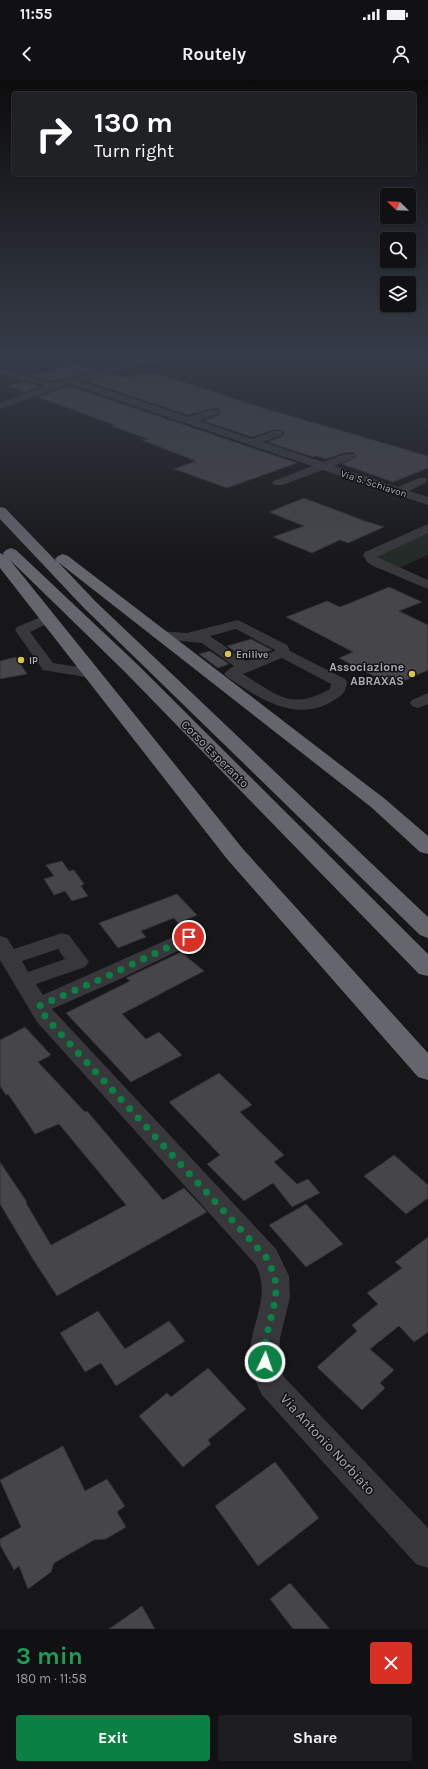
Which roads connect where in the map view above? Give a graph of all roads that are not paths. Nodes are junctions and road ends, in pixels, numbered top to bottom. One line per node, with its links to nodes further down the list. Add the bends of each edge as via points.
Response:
1 (204, 426): 3 (street, Via S. Schiavon)
2 (278, 433): 3 (street)
3 (253, 442): 5 (street, Via S. Schiavon)
4 (349, 456): 5 (street)
5 (322, 466): 7 (street); 8 (street, Via S. Schiavon)
6 (423, 480): 8 (street)
7 (278, 483)
8 (398, 491): 9 (street, Via S. Schiavon)
9 (428, 501)
10 (0, 507): 17 (highway, via 85,578)
11 (0, 512): 23 (highway, Corso Esperanto, via 90,605)
12 (428, 528): 15 (street, via 370,555 372,559 387,567)
13 (0, 542): 26 (highway, Corso Esperanto, via 131,668)
14 (0, 558): 16 (highway)
15 (428, 585)
16 (48, 618): 20 (highway); 20 (street, via 22,630 48,667)
17 (159, 634): 18 (street); 21 (highway)
18 (188, 637): 19 (street, via 238,624 282,648); 21 (street, via 206,639)
19 (283, 653): 21 (street); 21 (street, via 339,682 338,691 324,700 309,705 286,704 280,703)
20 (92, 673): 29 (highway, via 234,854)
21 (232, 674): 22 (highway)
22 (428, 847)
23 (428, 930)
24 (189, 937): 28 (street)
25 (5, 950): 27 (street, Via Antonio Norbiato); 27 (street, via 62,940 78,962)
26 (428, 968)
27 (24, 981): 28 (street, Via Antonio Norbiato)
28 (39, 1006): 30 (street, Via Antonio Norbiato, via 58,1031 266,1257 275,1276 276,1297 266,1338 265,1362 272,1385)
29 (428, 1070)
30 (428, 1552)

